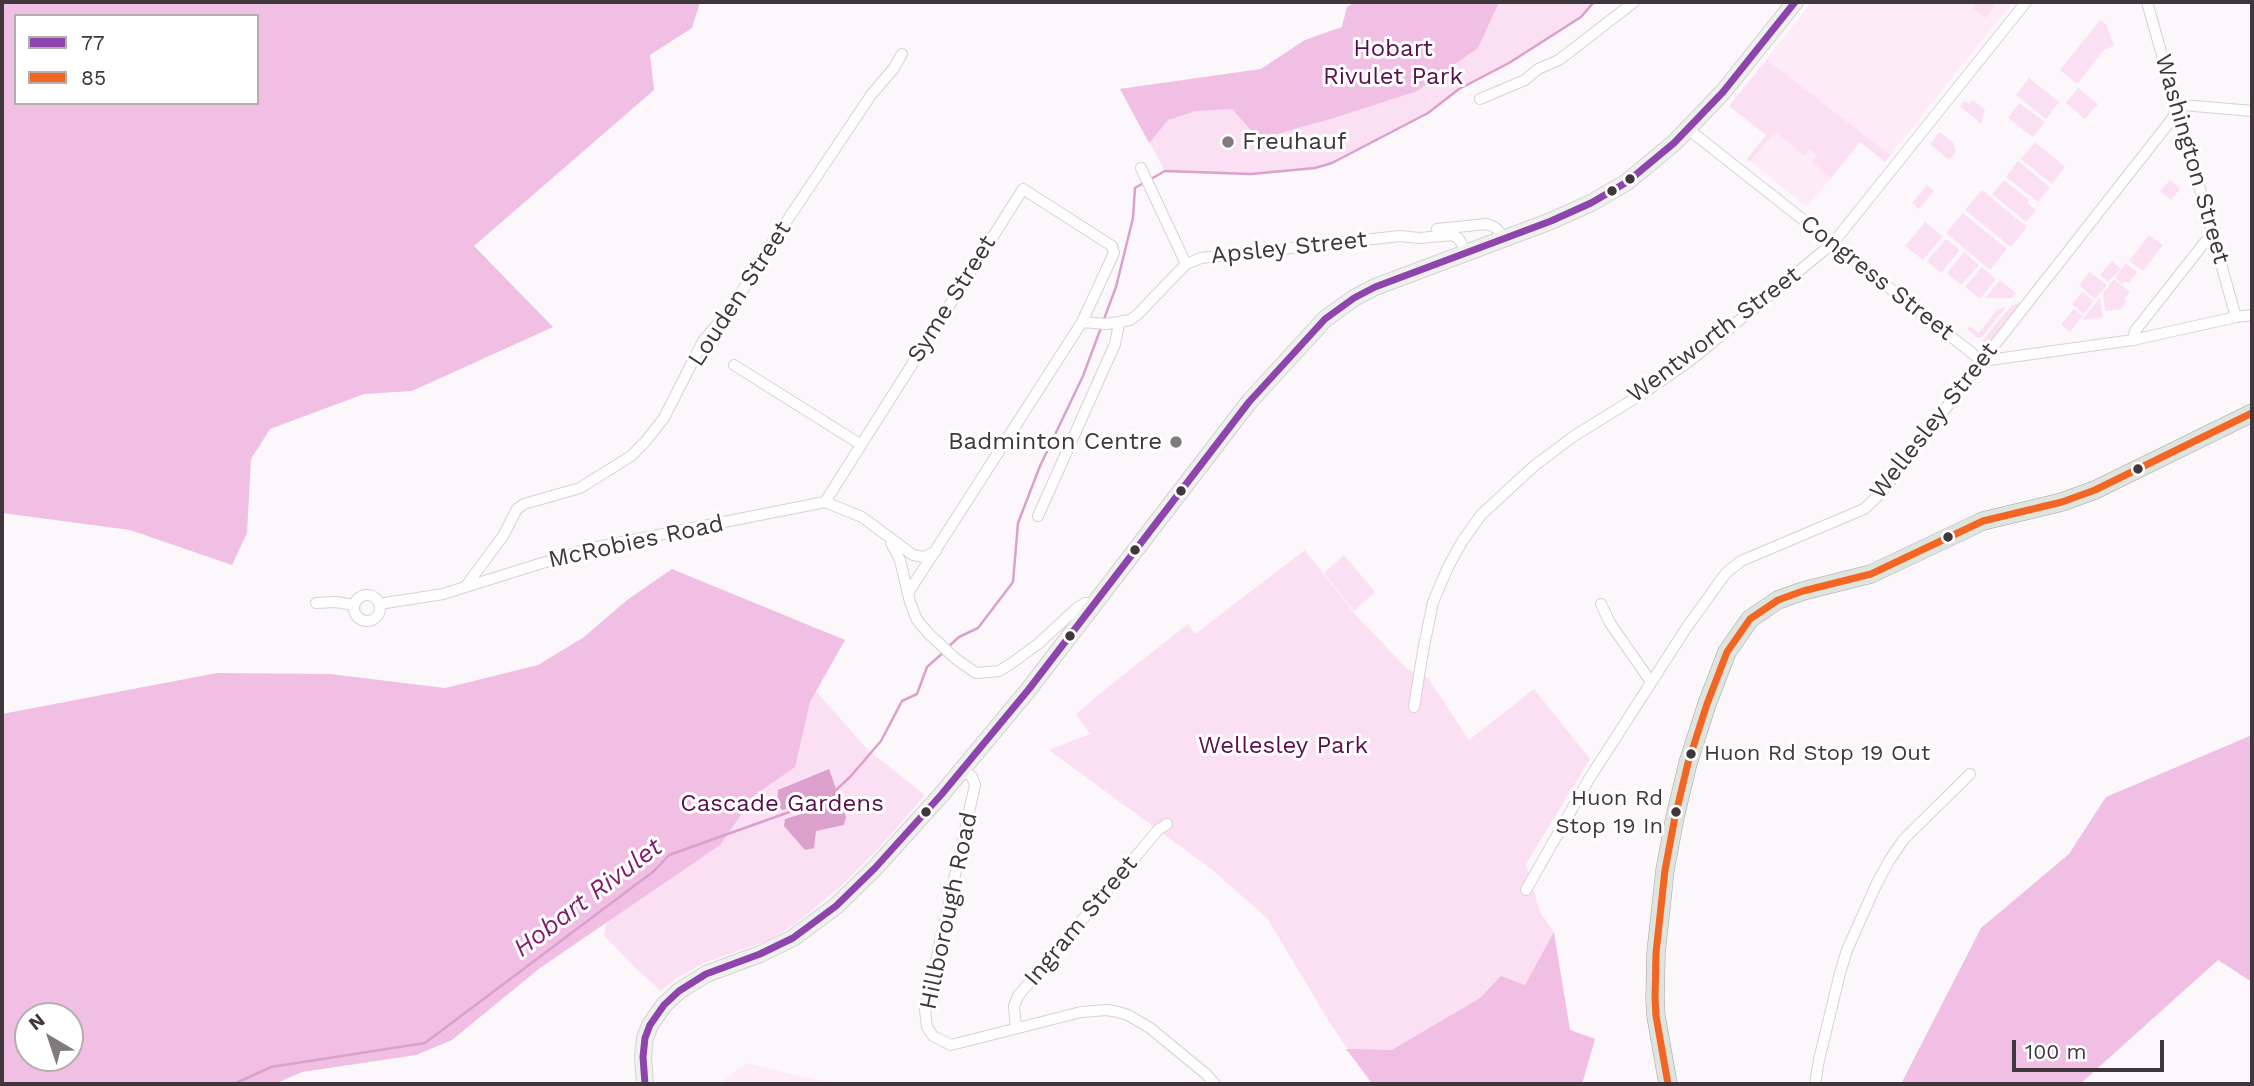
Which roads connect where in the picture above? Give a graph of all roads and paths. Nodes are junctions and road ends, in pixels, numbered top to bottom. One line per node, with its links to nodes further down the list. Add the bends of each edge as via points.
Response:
1 (1634, 2): 6 (street, via 1559,60)
2 (1795, 2): 9 (street)
3 (2026, 2): 14 (street, Wentworth Street)
4 (2147, 2): 7 (street, Washington Street)
5 (902, 54): 30 (street, Louden Street, via 734,305 703,341 664,418 645,442 580,488 517,509)
6 (1480, 99)
7 (2177, 108): 8 (street); 12 (street, Washington Street); 22 (street, Wellesley Street)
8 (2252, 111)
9 (1688, 129): 13 (street, via 1644,170 1609,193); 14 (street, Congress Street)
10 (1143, 172): 16 (street)
11 (1400, 236): 13 (street, Apsley Street, via 1488,224); 15 (street, Apsley Street, via 1453,235); 16 (street, Apsley Street, via 1201,258)
12 (2214, 237): 18 (street, Washington Street); 21 (street, via 2197,251 2135,331)
13 (1505, 238): 15 (street)
14 (1833, 243): 22 (street, Congress Street); 38 (street, Wentworth Street, via 1691,360 1534,466 1481,515 1448,567 1433,602)
15 (1466, 252): 33 (street, via 1375,287 1325,319 1249,402)
16 (1186, 264): 20 (street, Apsley Street, via 1138,314)
17 (2252, 315): 18 (street)
18 (2236, 317): 21 (street)
19 (1088, 322): 20 (street); 25 (street, Syme Street, via 1114,248 1023,189); 29 (street)
20 (1119, 324): 27 (street, via 1115,344)
21 (2133, 340): 22 (street)
22 (1982, 361): 37 (street, Wellesley Street, via 1864,509 1741,561 1726,573)
23 (734, 365): 25 (street)
24 (2252, 414): 46 (main road, via 2095,490 1983,521 1871,574 1778,600 1750,619 1727,652 1707,704 1688,763 1668,857 1655,989)
25 (860, 444): 26 (street, Syme Street)
26 (825, 502): 28 (street, via 862,517); 30 (street, McRobies Road, via 587,549)
27 (1038, 516)
28 (886, 536): 29 (street, via 913,555 924,557); 31 (street, via 898,554)
29 (936, 551): 31 (street)
30 (467, 586): 34 (street, McRobies Road)
31 (908, 593): 33 (street, via 917,620 976,673 999,671 1025,655 1077,608)
32 (316, 603): 36 (street)
33 (1096, 603): 39 (street)
34 (379, 604): 36 (street, via 366,595); 36 (street, via 377,616 366,621 358,618)
35 (1601, 604): 37 (street)
36 (354, 605)
37 (1651, 682): 42 (street, Wellesley Street)
38 (1414, 706)
39 (963, 769): 43 (street, Hillborough Road, via 975,782 974,794 925,1020 933,1036 951,1045); 44 (street, via 875,868 822,917 777,947 706,974 671,998 647,1031)
40 (1970, 774): 47 (street, via 1904,839 1877,883 1847,950)
41 (1167, 824): 43 (street, Ingram Street, via 1018,996)
42 (1526, 890)
43 (1016, 1028): 45 (street, Hillborough Road, via 1080,1012 1118,1012 1150,1028)
44 (645, 1084)
45 (1216, 1084)
46 (1668, 1084)
47 (1815, 1084)

